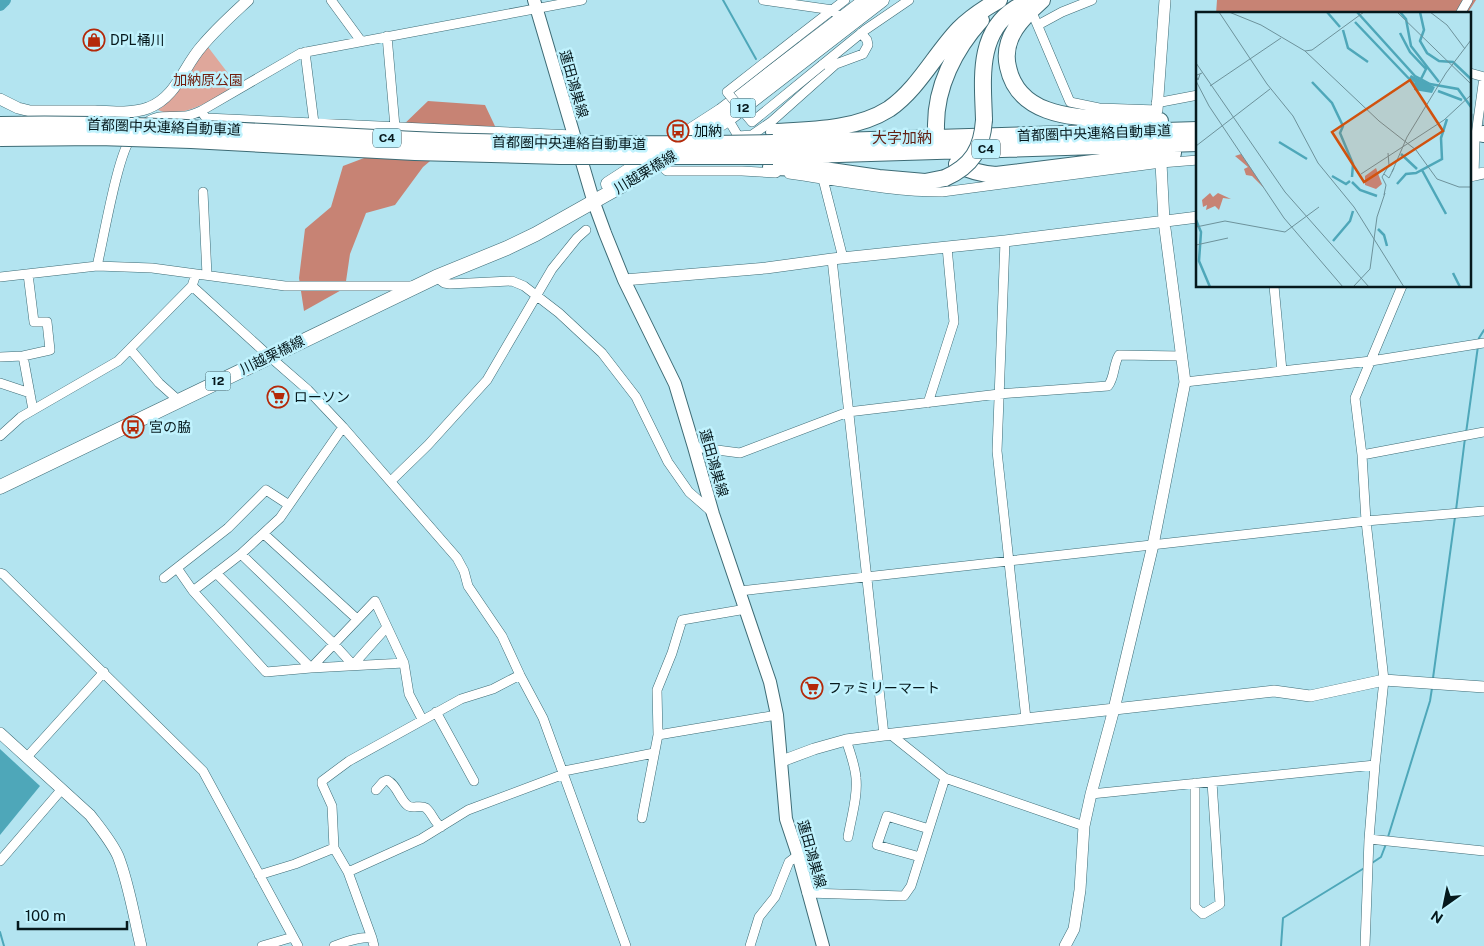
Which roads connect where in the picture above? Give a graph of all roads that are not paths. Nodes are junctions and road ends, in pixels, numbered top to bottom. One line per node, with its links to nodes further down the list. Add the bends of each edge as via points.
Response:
1 (248, 0): 24 (street, via 202,46 169,95 156,104 130,112 30,111)
2 (331, 0): 20 (street)
3 (582, 0): 15 (street)
4 (764, 0): 17 (street)
5 (845, 0): 17 (street)
6 (866, 0): 17 (main road, 川越栗橋線 / 12)
7 (882, 0): 27 (main road, 川越栗橋線 / 12)
8 (909, 0): 18 (street)
9 (1000, 0): 32 (highway, via 974,28 950,65 940,92); 39 (highway, via 959,29 910,90 889,108 853,123 810,130)
10 (1034, 0): 39 (highway, bridge, via 1015,8 999,24 988,44 983,67 982,139 973,158 960,170 945,178 925,182 879,178 810,168)
11 (1042, 0): 28 (highway, via 1020,21 1007,52 1006,62 1013,83 1029,101 1072,116)
12 (1092, 0): 25 (street, via 1036,21 1070,102 1099,108)
13 (1165, 0): 25 (street)
14 (1468, 0): 16 (street)
15 (535, 4): 19 (street); 34 (main road, 蓮田鴻巣線)
16 (1461, 12)
17 (837, 15): 18 (street, bridge, via 796,38 727,92 752,122); 50 (main road, 川越栗橋線 / 12, via 721,111)
18 (861, 33): 35 (street, via 868,45 863,54 836,64 752,135)
19 (387, 36): 20 (street); 31 (street)
20 (361, 41): 21 (street)
21 (305, 52): 26 (street); 29 (street)
22 (1472, 74): 37 (street, via 1484,77)
23 (1196, 96): 25 (street)
24 (0, 99)
25 (1157, 106)
26 (201, 111): 29 (street, via 206,118); 57 (street, via 188,116 150,119 129,140 119,168)
27 (728, 119): 35 (street); 44 (main road, 川越栗橋線 / 12)
28 (1196, 122)
29 (314, 123): 31 (street)
30 (0, 125): 40 (highway, 首都圏中央連絡自動車道 / C4, bridge, via 100,124 257,130 416,140 560,144)
31 (395, 127): 34 (street)
32 (936, 128)
33 (1196, 130): 39 (highway, 首都圏中央連絡自動車道 / C4)
34 (573, 135): 50 (main road, 蓮田鴻巣線)
35 (738, 136): 46 (street)
36 (0, 138): 40 (highway, 首都圏中央連絡自動車道 / C4, bridge, via 191,140 415,152)
37 (1478, 140): 47 (street)
38 (1196, 143): 39 (highway, 首都圏中央連絡自動車道 / C4)
39 (773, 150): 40 (highway, 首都圏中央連絡自動車道 / C4, bridge); 40 (highway, bridge)
40 (625, 151)
41 (1196, 151): 45 (highway, via 996,175 983,174)
42 (1196, 160): 43 (street)
43 (1161, 163): 48 (street, via 942,192); 52 (street)
44 (659, 164): 46 (street, via 667,171); 50 (main road, 川越栗橋線 / 12)
45 (957, 164)
46 (742, 170): 48 (street)
47 (1476, 175)
48 (824, 179): 56 (street)
49 (203, 192): 60 (street)
50 (592, 198): 62 (main road, 川越栗橋線 / 12, via 507,248); 63 (main road, 蓮田鴻巣線)
51 (1196, 217): 52 (street)
52 (1164, 221): 54 (street); 73 (street)
53 (586, 230): 68 (street, via 552,269)
54 (1005, 241): 55 (street); 80 (street)
55 (947, 247): 56 (street); 82 (street, via 954,322)
56 (838, 258): 63 (street, via 766,268); 84 (street)
57 (97, 266): 58 (street); 59 (street)
58 (28, 274): 61 (street); 71 (street, via 34,322 46,322 50,350)
59 (196, 274): 60 (street); 64 (street)
60 (206, 275): 65 (street, via 286,286)
61 (0, 277)
62 (436, 277): 65 (main road, 川越栗橋線 / 12); 68 (street, via 450,284 512,281)
63 (624, 280): 88 (main road, 蓮田鴻巣線, via 674,384)
64 (192, 286): 70 (street); 72 (street)
65 (417, 286): 72 (main road, 川越栗橋線 / 12)
66 (1274, 288): 76 (street)
67 (1401, 288): 75 (street)
68 (536, 296): 90 (street, via 487,380); 94 (street, via 602,353 636,397 668,462 689,492)
69 (1484, 343): 75 (street)
70 (130, 349): 81 (street); 83 (street, via 118,361)
71 (23, 356): 74 (street); 79 (street)
72 (269, 356): 81 (main road, 川越栗橋線 / 12); 85 (street)
73 (1182, 356): 77 (street); 80 (street, via 1119,355 1108,386)
74 (0, 357)
75 (1370, 361): 76 (street); 89 (street, via 1355,398)
76 (1282, 371): 77 (street)
77 (1185, 382): 97 (street)
78 (0, 383): 79 (street)
79 (30, 393): 83 (street)
80 (999, 394): 82 (street); 99 (street, via 997,451)
81 (178, 400): 91 (main road, 川越栗橋線 / 12)
82 (928, 403): 84 (street)
83 (33, 410): 87 (street)
84 (848, 412): 88 (street, via 740,453); 103 (street)
85 (343, 427): 90 (street); 92 (street)
86 (1484, 432): 89 (street)
87 (0, 436)
88 (694, 447): 94 (main road, 蓮田鴻巣線)
89 (1362, 455): 95 (street)
90 (391, 481): 115 (street, via 457,558 468,586 502,636)
91 (0, 487)
92 (289, 506): 96 (street); 100 (street, via 266,490 228,528)
93 (1484, 511): 95 (street)
94 (713, 514): 105 (main road, 蓮田鴻巣線)
95 (1366, 521): 97 (street); 116 (street)
96 (264, 534): 98 (street); 108 (street)
97 (1154, 545): 99 (street); 118 (street)
98 (240, 554): 102 (street); 110 (street)
99 (1009, 560): 103 (street); 121 (street)
100 (177, 568): 104 (street); 106 (street)
101 (0, 573): 114 (street)
102 (216, 573): 106 (street); 113 (street)
103 (866, 576): 105 (street); 124 (street)
104 (164, 578)
105 (740, 590): 107 (main road, 蓮田鴻巣線)
106 (193, 591): 113 (street, via 266,672)
107 (746, 609): 120 (main road, 蓮田鴻巣線, via 770,682); 125 (street, via 682,620 657,690)
108 (357, 618): 109 (street, via 375,601); 110 (street)
109 (387, 627): 111 (street); 112 (street)
110 (333, 643): 112 (street); 113 (street)
111 (404, 663): 112 (street); 122 (street, via 409,694)
112 (353, 666): 113 (street)
113 (311, 668)
114 (104, 672): 128 (street); 151 (street, via 203,771)
115 (520, 675): 119 (street); 131 (street, via 543,718)
116 (1384, 680): 117 (street); 118 (street, via 1310,696 1274,691); 130 (street)
117 (1484, 687)
118 (1114, 709): 121 (street); 138 (street)
119 (436, 712): 122 (street); 133 (street)
120 (777, 715): 125 (street); 129 (main road, 蓮田鴻巣線)
121 (1026, 719): 124 (street)
122 (422, 720): 145 (street, via 349,761 322,781 332,806)
123 (0, 732): 128 (street)
124 (887, 734): 126 (street); 132 (street)
125 (658, 735): 127 (street)
126 (846, 740): 129 (street); 143 (street, via 856,783)
127 (654, 753): 131 (street); 139 (street)
128 (27, 757): 136 (street)
129 (782, 761): 147 (main road, 蓮田鴻巣線, via 786,820)
130 (1374, 766): 134 (street); 144 (street)
131 (564, 773): 141 (street, via 468,810); 159 (street)
132 (945, 778): 140 (street); 142 (street)
133 (474, 781)
134 (1212, 782): 135 (street); 135 (street, via 1220,904 1203,914 1195,907)
135 (1195, 783): 138 (street)
136 (62, 789): 149 (street); 155 (street, via 90,815 114,850)
137 (376, 790): 141 (street, via 383,782 391,782 406,804 426,808)
138 (1091, 794): 140 (street)
139 (642, 818)
140 (1084, 826): 162 (street, via 1074,929)
141 (441, 827): 150 (street, via 421,840)
142 (929, 829): 148 (street); 148 (street, via 886,816 877,845)
143 (848, 837)
144 (1369, 839): 146 (street); 163 (street)
145 (334, 848): 150 (street); 151 (street)
146 (1484, 852)
147 (798, 855): 152 (main road, 蓮田鴻巣線); 160 (street, via 789,862 775,897 759,917)
148 (920, 857): 152 (street, via 911,886 904,896)
149 (0, 861)
150 (348, 872): 154 (street)
151 (259, 875): 153 (street)
152 (807, 893): 161 (main road, 蓮田鴻巣線)
153 (293, 937): 156 (street); 157 (street)
154 (373, 942): 158 (street, via 368,937)
155 (141, 946)
156 (262, 946)
157 (298, 946)
158 (334, 946)
159 (626, 946)
160 (750, 946)
161 (823, 946)
162 (1065, 946)
163 (1365, 946)

